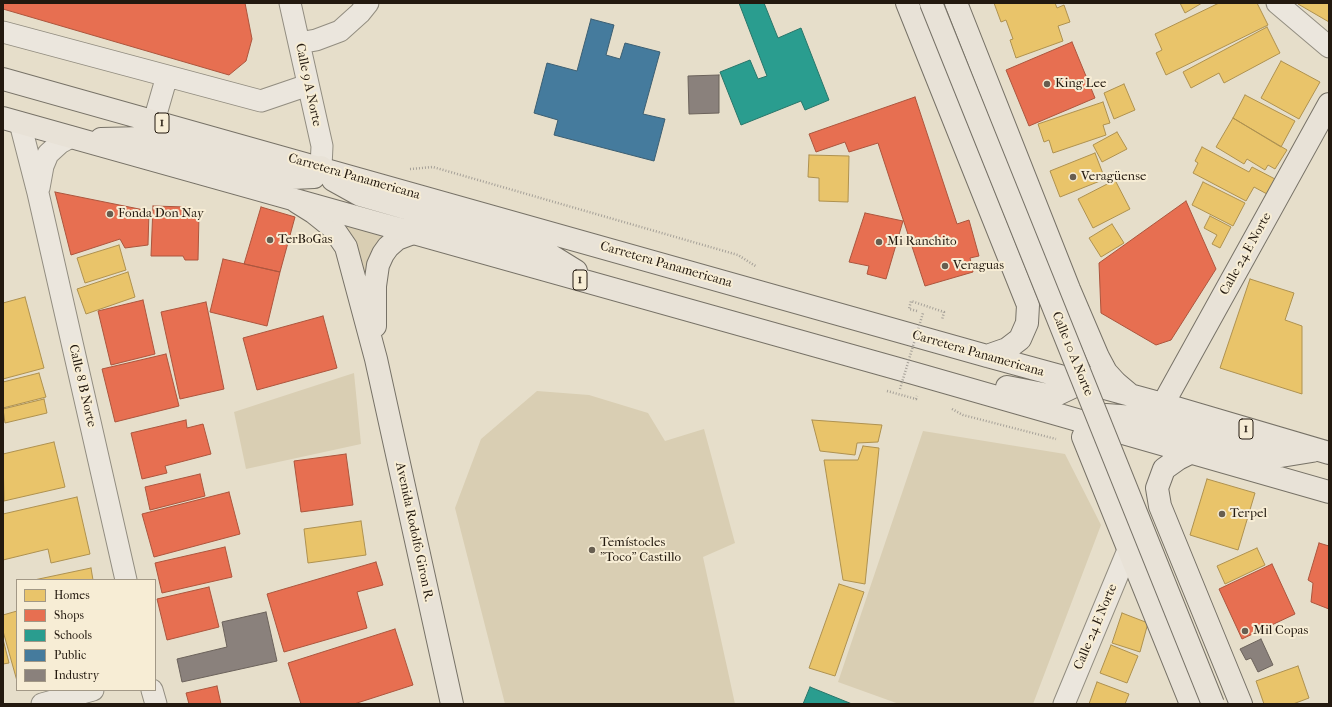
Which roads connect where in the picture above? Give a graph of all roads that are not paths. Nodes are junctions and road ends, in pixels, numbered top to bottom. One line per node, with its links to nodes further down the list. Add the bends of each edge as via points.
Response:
1 (290, 3): 8 (street, Calle 9 A Norte)
2 (368, 3): 8 (street, via 340,31)
3 (907, 3): 24 (main road)
4 (931, 3): 46 (main road, Calle 10 A Norte, bridge)
5 (956, 3): 23 (main road)
6 (1277, 3): 9 (street)
7 (3, 32): 10 (street)
8 (299, 43): 12 (street, Calle 9 A Norte)
9 (1329, 46)
10 (167, 76): 12 (street, via 261,101); 16 (street)
11 (3, 79): 16 (main road, Carretera Panamericana / 1)
12 (308, 85): 18 (street, Calle 9 A Norte, via 322,146)
13 (3, 102): 15 (main road, via 10,108)
14 (1329, 104): 31 (main road, Calle 24 E Norte)
15 (12, 121): 17 (main road, 1); 19 (street, Calle 8 B Norte)
16 (154, 121): 18 (main road, Carretera Panamericana / 1)
17 (76, 139): 18 (main road, via 144,138 292,178 314,177); 19 (street, Calle 8 B Norte, via 60,143 48,154); 20 (main road, 1)
18 (321, 168): 22 (main road, via 337,182 360,194 534,244); 26 (main road, Carretera Panamericana / 1)
19 (38, 193): 38 (street, Calle 8 B Norte)
20 (291, 198): 21 (main road, 1); 28 (main road, Avenida Rodolfo Giron R., via 333,228 346,248)
21 (413, 233): 22 (main road, 1); 28 (main road, Avenida Rodolfo Giron R., via 397,238 383,254 378,265 374,312)
22 (596, 284): 25 (main road, 1)
23 (1069, 289): 24 (main road, via 1058,300 1045,307); 27 (main road)
24 (1028, 305): 26 (main road, via 1027,323 1020,338 1007,349)
25 (842, 354): 29 (main road, via 1048,395 1058,394); 32 (main road, 1, via 907,386 966,404)
26 (987, 356): 29 (main road, Carretera Panamericana / 1)
27 (1098, 357): 29 (main road); 30 (main road, via 1106,372)
28 (376, 359): 43 (main road, Avenida Rodolfo Giron R.)
29 (1081, 383): 30 (main road, Carretera Panamericana / 1)
30 (1132, 396): 31 (main road, Carretera Panamericana / 1)
31 (1163, 404): 34 (main road, Carretera Panamericana / 1)
32 (1086, 430): 33 (main road); 34 (main road, via 1095,419 1106,415 1134,417 1275,457); 37 (main road)
33 (1190, 452): 35 (main road); 36 (main road, via 1164,469 1157,488 1160,506)
34 (1323, 452)
35 (1329, 492)
36 (1172, 534): 37 (main road, via 1163,528 1146,528 1138,534); 47 (main road)
37 (1128, 550): 44 (street, Calle 24 E Norte); 45 (main road)
38 (126, 579)
39 (89, 691): 41 (street)
40 (152, 691): 42 (street)
41 (42, 704)
42 (156, 704)
43 (452, 704)
44 (1064, 704)
45 (1190, 704)
46 (1213, 704)
47 (1241, 704)

